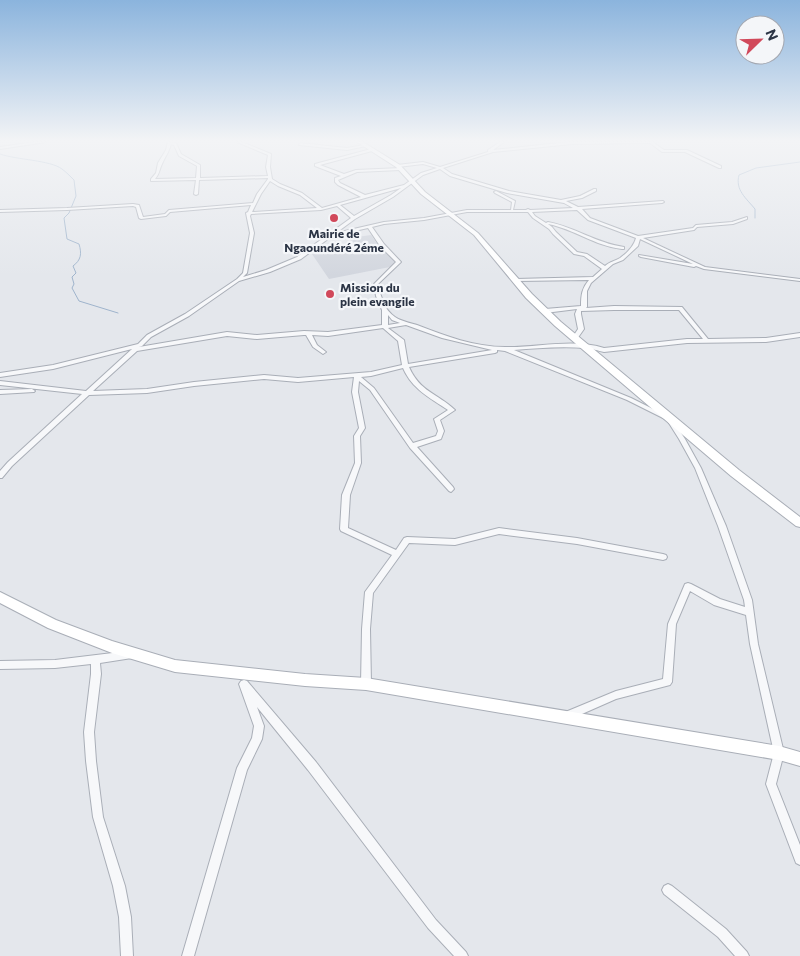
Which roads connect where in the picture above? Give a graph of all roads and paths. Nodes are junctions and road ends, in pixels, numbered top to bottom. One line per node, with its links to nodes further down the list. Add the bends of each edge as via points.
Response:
1 (197, 187): 11 (street)
2 (264, 187): 15 (street)
3 (283, 187): 17 (street, via 298,192)
4 (346, 187): 12 (street)
5 (398, 187): 12 (street)
6 (404, 187): 25 (street)
7 (414, 187): 24 (street)
8 (490, 187): 9 (street)
9 (501, 190): 13 (street); 19 (street, via 496,192 514,202)
10 (594, 190): 13 (street, via 581,197)
11 (196, 194)
12 (365, 197): 16 (street)
13 (560, 201): 18 (street)
14 (662, 202): 18 (street)
15 (253, 204): 22 (street, via 169,211 166,215 141,218 138,206 133,204); 23 (street)
16 (338, 205): 17 (street); 25 (street)
17 (321, 209): 23 (street)
18 (577, 209): 21 (street); 27 (street)
19 (512, 210): 20 (street); 24 (street)
20 (528, 210): 21 (street); 28 (street)
21 (555, 210): 27 (street)
22 (0, 211)
23 (248, 213): 37 (street, via 252,233 245,273)
24 (450, 213): 29 (street); 38 (street, via 483,241 500,265)
25 (354, 218): 30 (street)
26 (746, 218): 31 (street, via 733,223)
27 (590, 219): 31 (street)
28 (545, 223): 32 (street, via 569,228 599,242); 35 (street, via 576,253)
29 (369, 226): 30 (street); 41 (street, via 399,262 376,284)
30 (332, 235): 37 (street, via 299,258)
31 (638, 237): 34 (street); 35 (street, via 636,245 621,259)
32 (622, 248)
33 (641, 256): 34 (street)
34 (699, 266): 39 (street)
35 (604, 268): 36 (street)
36 (594, 278): 38 (street); 40 (street, via 586,284 584,307)
37 (237, 280): 49 (street, via 188,315 149,336)
38 (516, 280): 42 (street)
39 (800, 280)
40 (580, 309): 42 (street); 47 (street, via 581,329); 48 (street, via 680,308)
41 (385, 310): 43 (street, via 394,319); 44 (street)
42 (545, 312): 47 (street)
43 (408, 324): 44 (street); 50 (street, via 444,337)
44 (384, 328): 45 (street); 53 (street, via 401,340)
45 (304, 333): 49 (street, via 257,337 227,334); 52 (street, via 308,333 315,346)
46 (800, 336): 48 (street, via 766,340)
47 (575, 338): 51 (street)
48 (706, 340): 51 (street)
49 (138, 347): 54 (street, via 53,367); 59 (street)
50 (506, 349): 51 (street, via 552,346); 53 (street); 60 (street, via 629,399)
51 (588, 349): 60 (street)
52 (323, 352)
53 (404, 367): 55 (street); 61 (street, via 413,384 452,410 437,419 441,431 439,437)
54 (0, 375)
55 (357, 376): 59 (street, via 298,380 264,377 161,390); 61 (street, via 372,389); 65 (street, via 355,392 362,428 357,436 358,463 346,495 344,529)
56 (0, 383): 57 (street)
57 (42, 389): 58 (street); 59 (street)
58 (0, 392)
59 (89, 394): 62 (street)
60 (669, 419): 64 (street); 68 (street, via 698,468 722,526)
61 (412, 446): 63 (street)
62 (0, 476)
63 (451, 489)
64 (800, 523)
65 (397, 554): 66 (street, via 406,540 455,542 499,531); 73 (street, via 369,592)
66 (663, 557)
67 (0, 597): 69 (street, via 52,624)
68 (750, 612): 74 (street, via 708,600 688,586 672,624 667,682 616,695); 75 (street, via 754,644)
69 (137, 654): 70 (street); 72 (street, via 175,666)
70 (95, 659): 71 (street); 79 (street, via 89,732 91,762 98,817 125,917)
71 (0, 665)
72 (241, 678): 73 (street); 80 (street, via 259,726 258,733 242,768); 81 (street, via 432,924)
73 (366, 684): 74 (street)
74 (564, 717): 75 (street)
75 (779, 753): 76 (street); 77 (street, via 771,784)
76 (800, 759)
77 (800, 859)
78 (668, 890): 82 (street, via 722,932)
79 (127, 956)
80 (188, 956)
81 (462, 956)
82 (743, 956)

